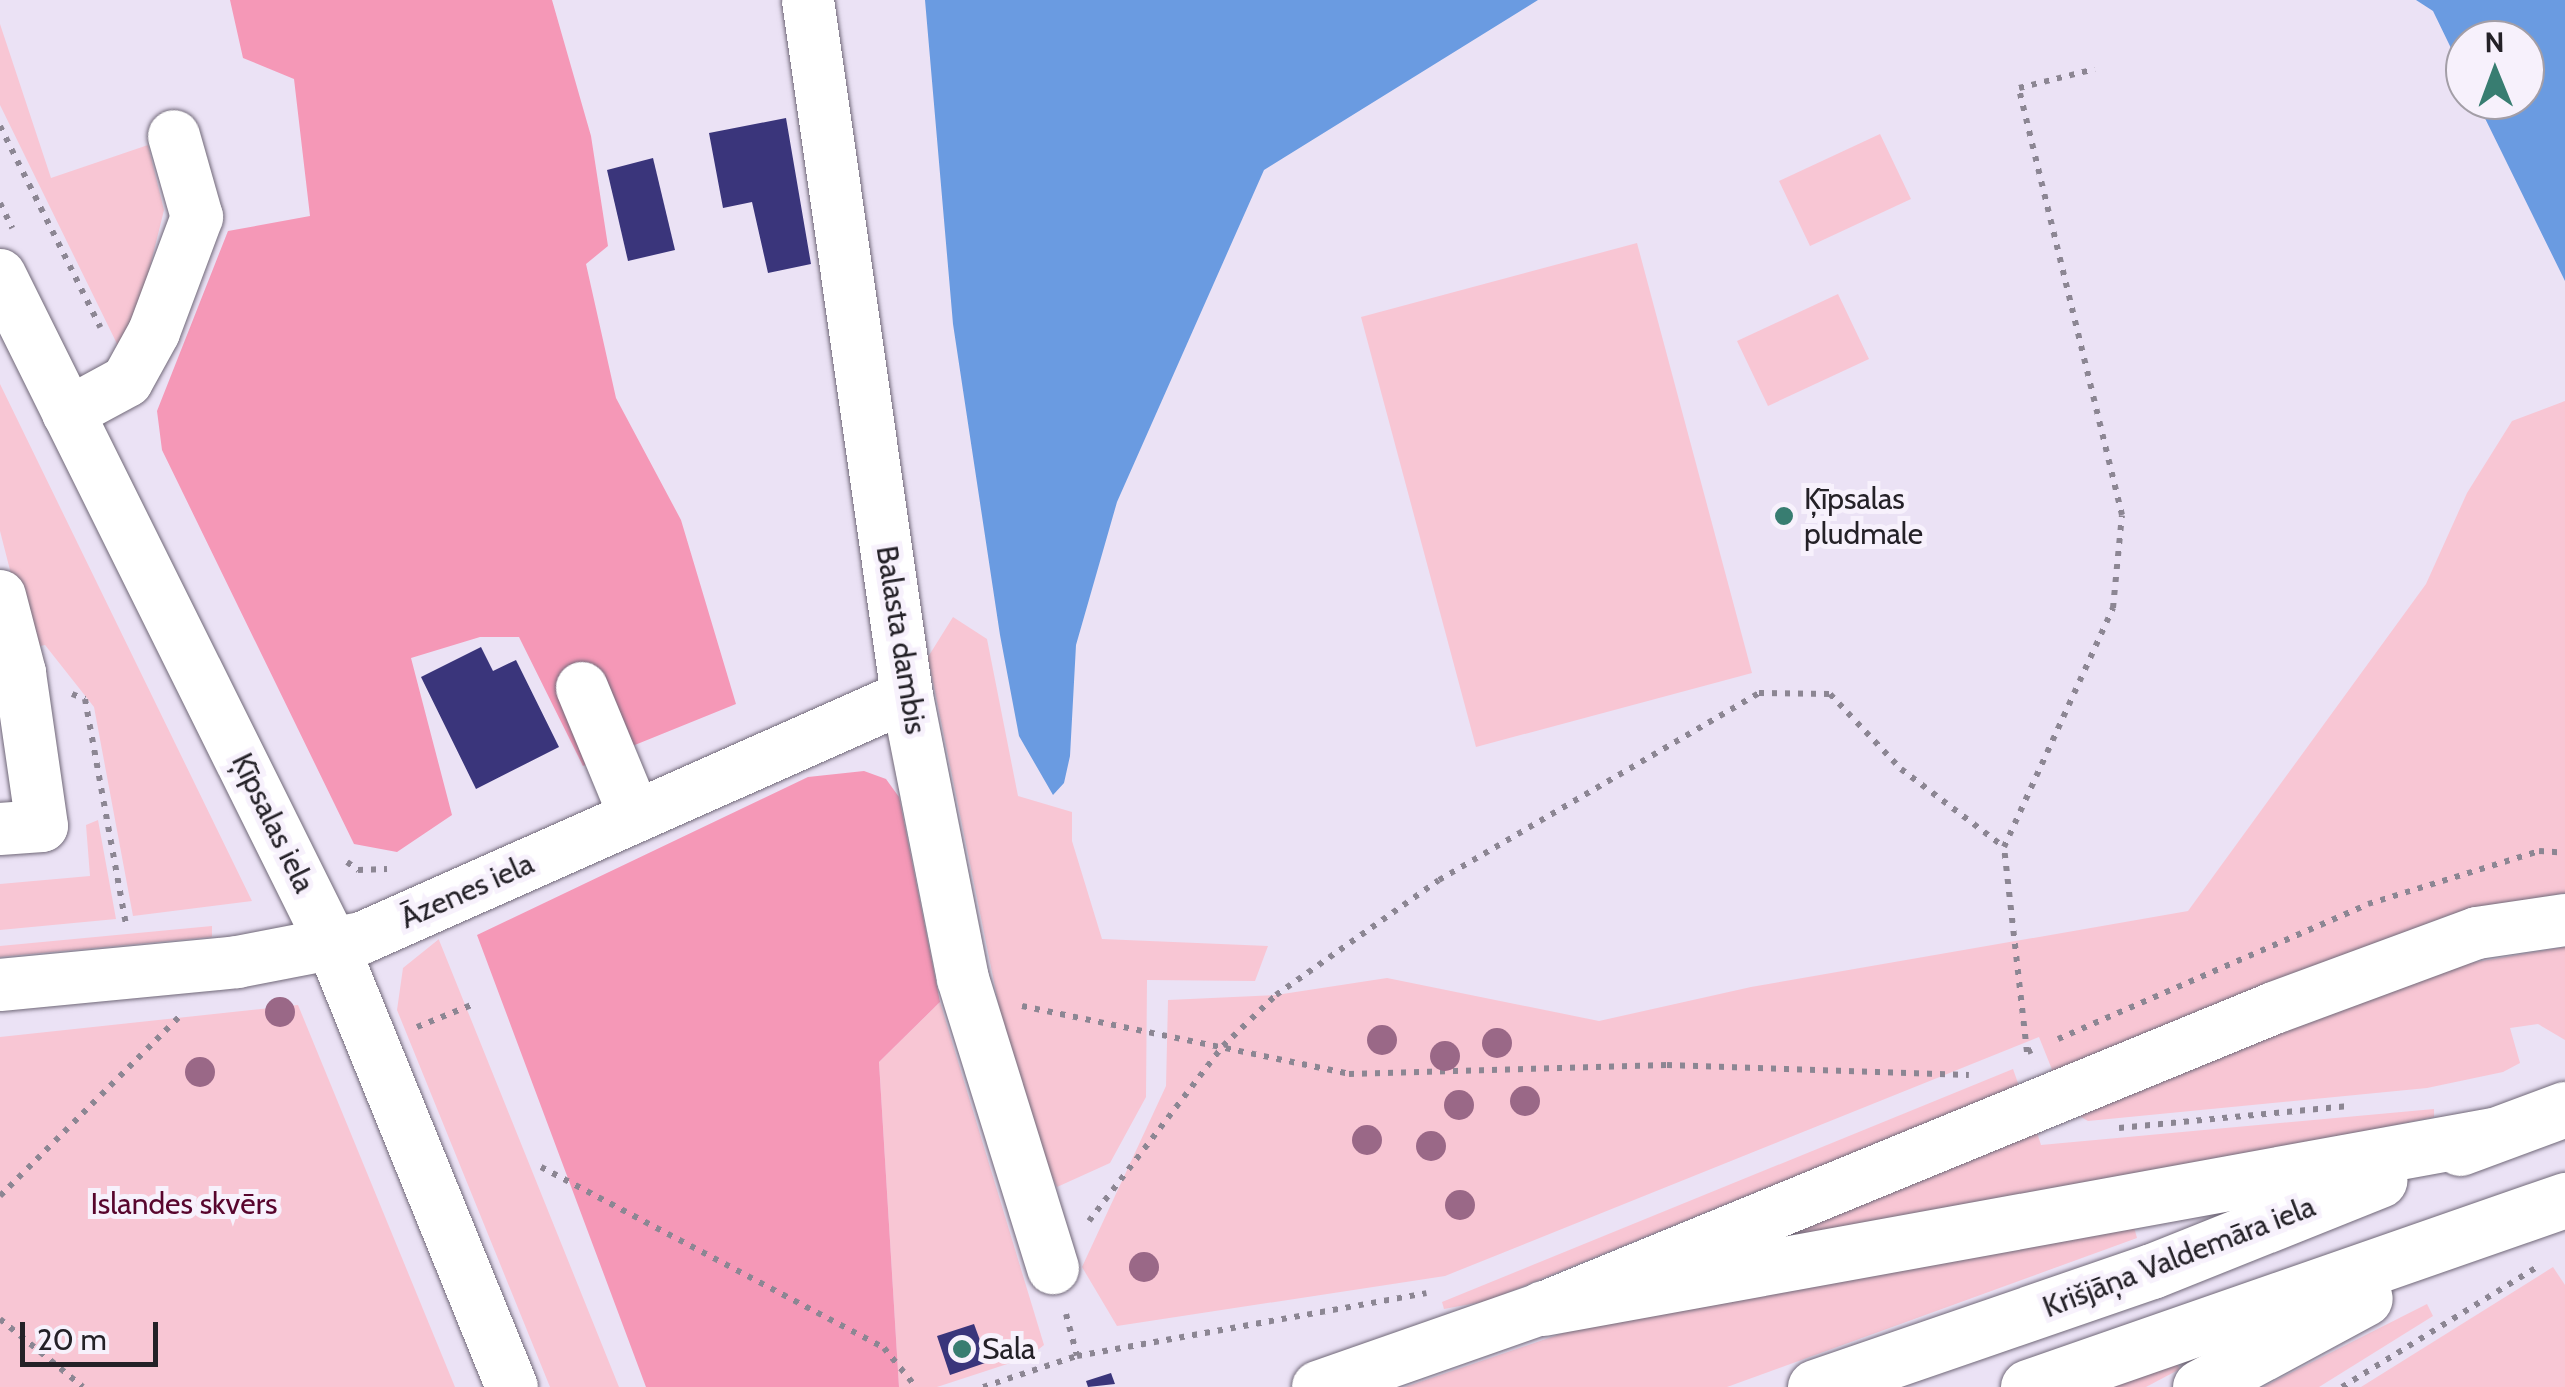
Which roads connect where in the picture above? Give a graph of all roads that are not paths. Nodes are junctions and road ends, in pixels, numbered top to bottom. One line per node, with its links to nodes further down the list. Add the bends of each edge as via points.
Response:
1 (808, 0): 8 (street, Balasta dambis)
2 (174, 136): 4 (street, via 197,217 154,332 126,380)
3 (0, 275): 4 (street, Ķīpsalas iela)
4 (68, 413): 12 (street, Ķīpsalas iela)
5 (0, 596): 6 (street)
6 (10, 680): 10 (street, via 42,826)
7 (582, 688): 9 (street)
8 (906, 696): 9 (street, Āzenes iela); 17 (street, Balasta dambis, via 963,979)
9 (635, 816): 12 (street, Āzenes iela, via 362,938)
10 (0, 829)
11 (2565, 920): 18 (street, via 2477,933 2241,1020)
12 (332, 944): 13 (street, Āzenes iela, via 237,962); 19 (street, Ķīpsalas iela)
13 (0, 985)
14 (2533, 1121): 18 (main road); 21 (main road, Krišjāņa Valdemāra iela, via 2152,1271)
15 (2565, 1200): 16 (main road)
16 (2512, 1219): 22 (main road); 23 (main road)
17 (1053, 1268)
18 (1543, 1308): 20 (street)
19 (512, 1387)
20 (1318, 1387)
21 (1815, 1387)
22 (2028, 1387)
23 (2200, 1387)

